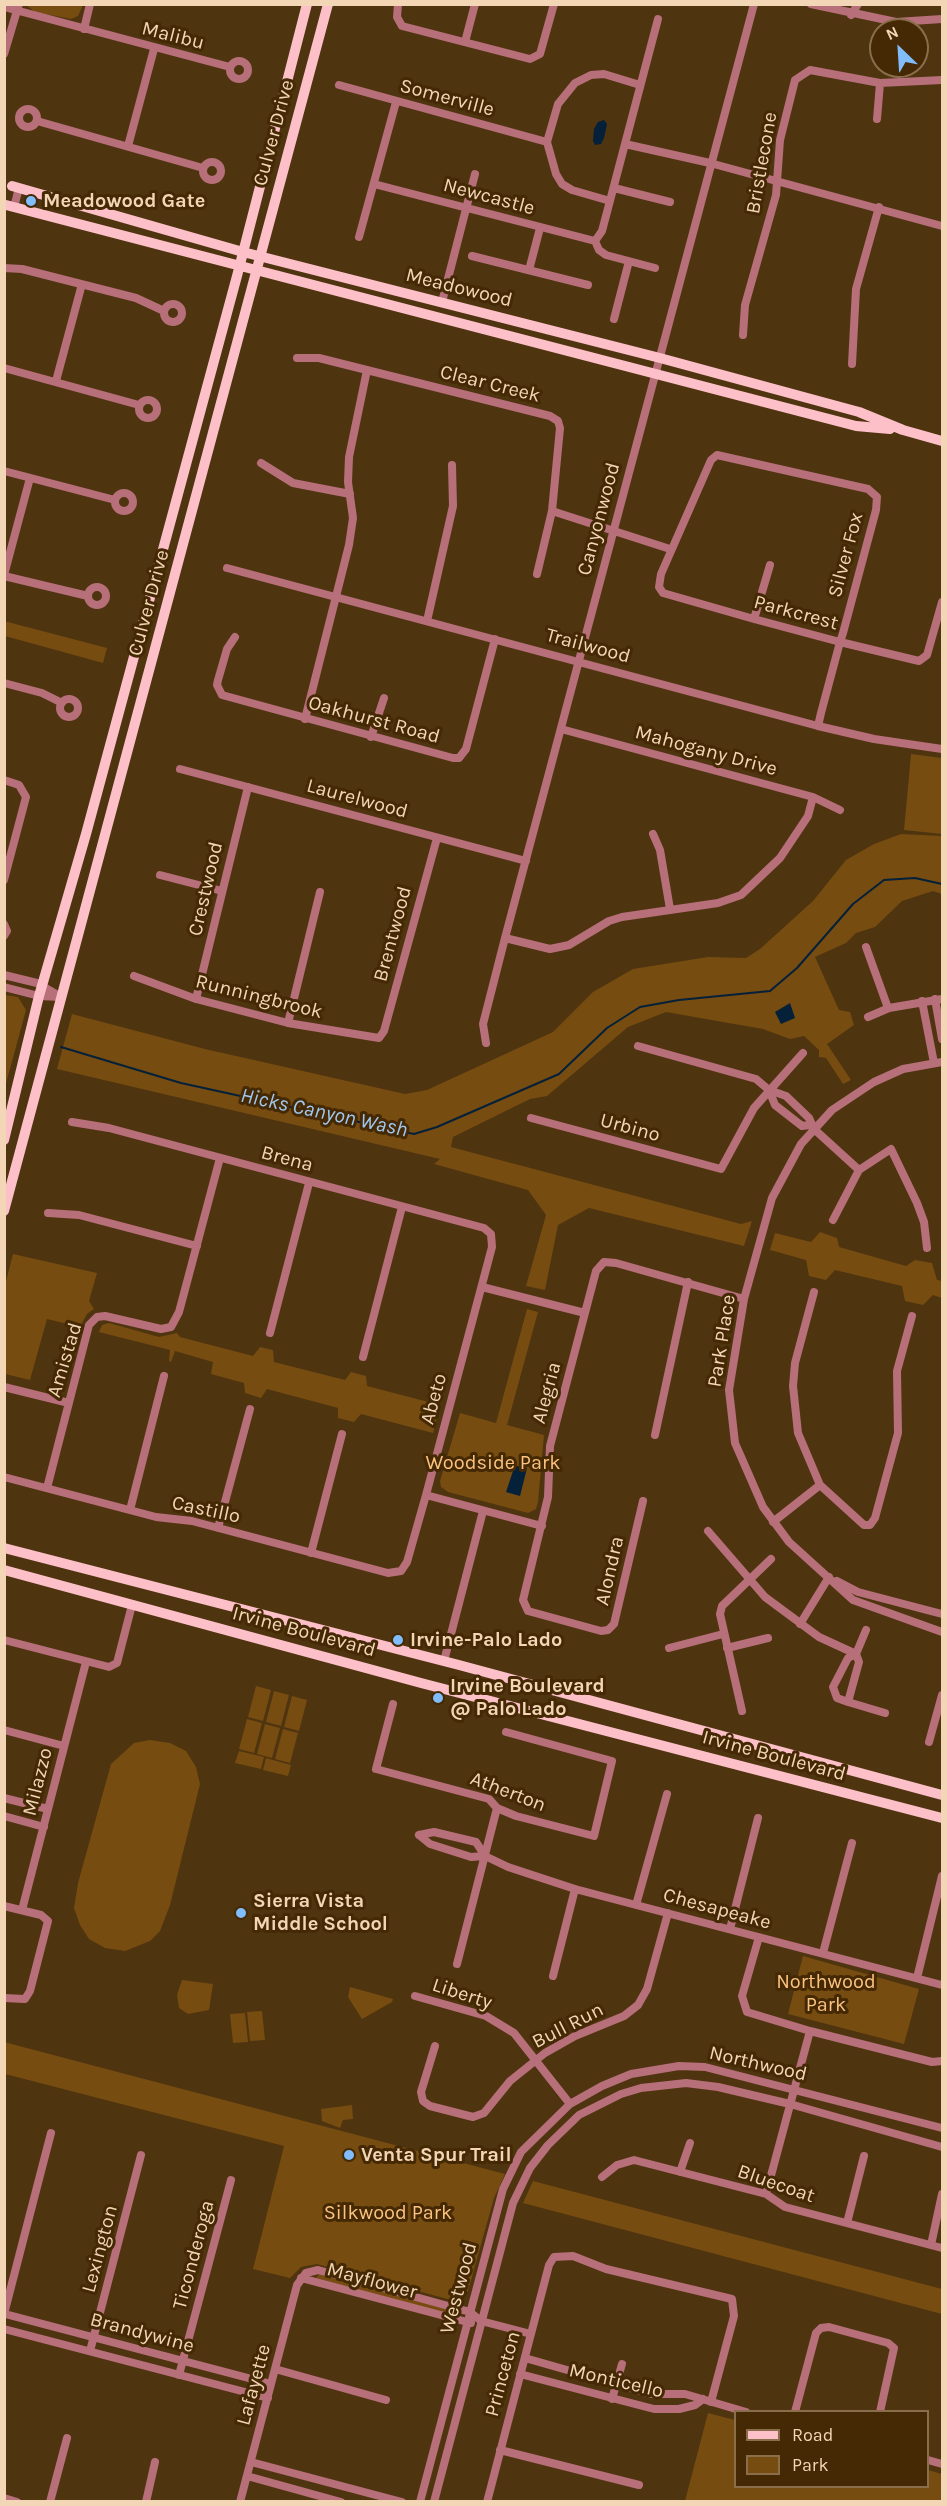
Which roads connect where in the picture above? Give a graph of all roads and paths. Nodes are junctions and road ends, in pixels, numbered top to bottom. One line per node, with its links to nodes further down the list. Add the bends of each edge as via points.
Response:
1 (90, 4): 16 (street)
2 (307, 4): 47 (main road, Culver Drive)
3 (328, 4): 48 (main road, Culver Drive)
4 (398, 4): 17 (street, via 396,17 402,26)
5 (475, 4): 17 (street)
6 (554, 4): 17 (street, via 540,54 530,59)
7 (754, 4): 31 (street, Canyonwood)
8 (811, 4): 13 (street)
9 (848, 4): 13 (street)
10 (858, 4): 13 (street)
11 (4, 7): 12 (street, Malibu)
12 (18, 8): 16 (street, Malibu); 19 (street)
13 (851, 15): 15 (street, via 896,22)
14 (658, 19): 24 (street)
15 (942, 19)
16 (84, 29): 18 (street, Malibu)
17 (465, 42)
18 (154, 49): 20 (street, Malibu); 30 (street)
19 (4, 54)
20 (230, 67)
21 (942, 80): 22 (street)
22 (880, 83): 26 (street); 34 (street, Bristlecone, via 817,71 804,72 795,80 780,140)
23 (339, 85): 25 (street, Somerville)
24 (640, 85): 28 (street, via 604,74 575,83 558,104); 29 (street)
25 (396, 102): 28 (street, Somerville); 35 (street)
26 (877, 119)
27 (37, 121): 30 (street)
28 (547, 142): 38 (street, via 562,184)
29 (625, 144): 31 (street); 37 (street)
30 (128, 146): 32 (street)
31 (710, 163): 34 (street); 63 (street, Canyonwood)
32 (203, 168)
33 (475, 174): 42 (street)
34 (778, 181): 41 (street); 61 (street, Bristlecone, via 745,305)
35 (374, 184): 42 (street, Newcastle); 45 (street)
36 (12, 186): 40 (street); 47 (main road, Meadowood)
37 (614, 188): 38 (street); 39 (street)
38 (610, 201): 46 (street, via 602,231)
39 (670, 202)
40 (8, 206): 51 (main road, Meadowood)
41 (879, 207): 43 (street); 64 (street, via 856,289)
42 (466, 208): 44 (street, Newcastle); 58 (street)
43 (942, 226)
44 (540, 228): 46 (street, Newcastle); 55 (street)
45 (359, 237)
46 (595, 241): 50 (street, via 606,255)
47 (243, 252): 48 (main road, Meadowood); 51 (main road, Culver Drive)
48 (260, 256): 54 (main road, Culver Drive); 58 (main road, Meadowood)
49 (472, 256): 55 (street)
50 (629, 261): 53 (street); 60 (street)
51 (240, 265): 54 (main road, Meadowood); 123 (main road, Culver Drive)
52 (4, 268): 56 (street)
53 (655, 268)
54 (256, 270): 67 (main road, Meadowood); 124 (main road, Culver Drive)
55 (529, 270): 57 (street)
56 (82, 284): 59 (street); 68 (street)
57 (588, 285)
58 (442, 302): 63 (main road, Meadowood)
59 (164, 310)
60 (614, 319)
61 (743, 335)
62 (297, 358): 66 (street, Clear Creek, via 319,358)
63 (660, 358): 67 (street, Canyonwood); 70 (main road, Meadowood, via 860,412)
64 (852, 364)
65 (4, 368): 68 (street)
66 (367, 370): 76 (street, via 351,444); 78 (street, Clear Creek, via 558,421)
67 (655, 373): 70 (main road, Meadowood, via 856,426); 79 (street, Canyonwood)
68 (56, 381): 69 (street)
69 (139, 405)
70 (903, 430): 71 (main road, Meadowood)
71 (942, 441)
72 (261, 463): 76 (street, via 306,488)
73 (452, 465): 89 (street, via 453,506)
74 (4, 471): 75 (street)
75 (30, 478): 77 (street); 84 (street)
76 (350, 494): 86 (street, via 353,518)
77 (115, 500)
78 (552, 511): 79 (street); 83 (street, Clear Creek)
79 (613, 530): 80 (street); 93 (street, Canyonwood)
80 (670, 549): 88 (street, Parkcrest, via 659,587 670,597); 92 (street, Silver Fox, via 711,460 717,455 868,489 877,497 876,510)
81 (770, 565): 88 (street)
82 (227, 568): 86 (street, Trailwood)
83 (537, 574)
84 (4, 575): 85 (street)
85 (88, 597)
86 (336, 597): 89 (street, Trailwood); 97 (street)
87 (942, 602): 92 (street, Parkcrest, via 927,655 919,661)
88 (754, 620): 92 (street, Parkcrest)
89 (427, 621): 91 (street, Trailwood)
90 (236, 637): 97 (street, Oakhurst Road, via 226,649 218,680 222,695)
91 (495, 639): 93 (street, Trailwood); 100 (street, Oakhurst Road, via 464,754 453,758)
92 (840, 642): 98 (street, Silver Fox)
93 (578, 660): 98 (street, Trailwood); 99 (street, Canyonwood)
94 (4, 683): 96 (street)
95 (384, 698): 100 (street)
96 (62, 703)
97 (305, 719): 100 (street, Oakhurst Road)
98 (818, 726): 101 (street, Trailwood)
99 (561, 729): 105 (street, Mahogany Drive); 110 (street, Canyonwood)
100 (371, 738)
101 (942, 749)
102 (180, 770): 104 (street, Laurelwood)
103 (4, 780): 109 (street, via 19,785 24,805)
104 (248, 788): 108 (street, Laurelwood); 113 (street, Crestwood)
105 (813, 797): 106 (street, Mahogany Drive); 115 (street, via 808,816 780,858 741,895 718,903)
106 (840, 810)
107 (653, 834): 115 (street, via 660,850)
108 (437, 838): 110 (street, Laurelwood); 133 (street, Brentwood)
109 (7, 861): 112 (street)
110 (526, 861): 118 (street, Canyonwood)
111 (160, 875): 113 (street)
112 (4, 880)
113 (222, 891): 125 (street, Crestwood)
114 (320, 892): 130 (street)
115 (670, 909): 118 (street, via 609,921 568,945 550,950)
116 (4, 924): 117 (street)
117 (4, 936)
118 (505, 939): 135 (street, Canyonwood, via 483,1024)
119 (866, 946): 128 (street)
120 (4, 975): 123 (street)
121 (134, 976): 125 (street, Runningbrook)
122 (4, 987): 123 (street)
123 (38, 992): 124 (street); 143 (main road, Culver Drive)
124 (61, 997): 148 (main road, Culver Drive)
125 (196, 999): 130 (street, Runningbrook)
126 (939, 999): 127 (street); 131 (street)
127 (922, 1001): 128 (street); 132 (street)
128 (888, 1008): 129 (street)
129 (868, 1017)
130 (288, 1023): 133 (street, Runningbrook)
131 (940, 1024): 132 (street); 134 (street)
132 (927, 1026): 138 (street)
133 (379, 1038)
134 (942, 1038)
135 (486, 1043)
136 (638, 1046): 139 (street, via 756,1079)
137 (803, 1053): 139 (street)
138 (938, 1063): 142 (street, Park Place, via 903,1070 874,1082)
139 (769, 1090): 140 (street, Urbino, via 754,1108 721,1169); 142 (street, via 786,1096 809,1118); 142 (street, via 775,1106 802,1126)
140 (531, 1118)
141 (72, 1122): 144 (street, Brena)
142 (812, 1127): 145 (street); 157 (street, Park Place, via 772,1198)
143 (4, 1140)
144 (220, 1158): 146 (street, Brena); 152 (street)
145 (859, 1170): 150 (street); 153 (street, via 891,1149 924,1222)
146 (309, 1183): 147 (street, Brena); 160 (street)
147 (402, 1207): 151 (street, Brena, via 483,1228); 161 (street)
148 (4, 1211)
149 (48, 1213): 152 (street, via 79,1215)
150 (833, 1220)
151 (491, 1234): 155 (street, Abeto, via 492,1247)
152 (197, 1246): 164 (street, Amistad, via 179,1312 171,1327 161,1329 114,1317 94,1319 89,1325)
153 (927, 1248)
154 (688, 1282): 157 (street); 158 (street, Alegria, via 604,1262 596,1271); 167 (street)
155 (482, 1287): 158 (street); 171 (street, Abeto)
156 (814, 1292): 169 (street, via 795,1363 793,1386 798,1433)
157 (744, 1299): 175 (street, Park Place, via 729,1390 735,1443 754,1490)
158 (585, 1313): 176 (street, Alegria, via 550,1446 548,1497)
159 (912, 1316): 169 (street, via 897,1371 898,1433 875,1518 870,1525 858,1522)
160 (270, 1333)
161 (363, 1357)
162 (165, 1376): 173 (street)
163 (4, 1387): 164 (street)
164 (69, 1403): 170 (street, Amistad)
165 (250, 1409): 177 (street)
166 (342, 1434): 180 (street)
167 (655, 1435)
168 (4, 1477): 170 (street, Castillo)
169 (820, 1485): 175 (street)
170 (47, 1488): 173 (street, Castillo)
171 (426, 1495): 174 (street); 183 (street, Abeto, via 407,1562)
172 (643, 1501): 187 (street, Alondra, via 614,1624 608,1630 593,1630 528,1611)
173 (130, 1510): 177 (street, Castillo)
174 (483, 1510): 176 (street); 199 (street)
175 (773, 1522): 184 (street, Park Place, via 803,1556)
176 (542, 1526): 187 (street, Alegria)
177 (218, 1528): 180 (street, Castillo)
178 (708, 1531): 185 (street)
179 (4, 1548): 199 (main road, Irvine Boulevard)
180 (311, 1553): 183 (street, Castillo, via 388,1573)
181 (771, 1559): 185 (street)
182 (4, 1570): 186 (main road, Irvine Boulevard)
183 (401, 1570)
184 (829, 1577): 188 (street, Park Place, via 858,1592); 189 (street); 191 (street, Park Place, via 853,1600)
185 (749, 1580): 189 (street); 192 (street, via 723,1606)
186 (132, 1605): 198 (street, via 117,1663 109,1666); 216 (main road, Irvine Boulevard)
187 (524, 1606)
188 (942, 1614)
189 (800, 1624): 197 (street)
190 (866, 1630): 197 (street)
191 (942, 1632)
192 (723, 1634): 195 (street); 196 (street)
193 (768, 1638): 196 (street)
194 (4, 1640): 198 (street)
195 (669, 1647)
196 (727, 1648): 203 (street)
197 (856, 1654): 201 (street, via 858,1662); 201 (street, via 848,1658 833,1687 837,1698)
198 (86, 1662): 208 (street, Milazzo)
199 (444, 1662): 210 (main road, Irvine Boulevard)
200 (942, 1695): 207 (street)
201 (848, 1702): 204 (street)
202 (393, 1704): 212 (street, Atherton, via 376,1769 489,1798)
203 (742, 1711)
204 (885, 1713)
205 (4, 1730): 208 (street)
206 (506, 1732): 212 (street, Atherton, via 612,1761 594,1836)
207 (929, 1742)
208 (64, 1746): 213 (street, Milazzo)
209 (667, 1794): 223 (street)
210 (942, 1795)
211 (4, 1798): 213 (street)
212 (497, 1808): 219 (street)
213 (48, 1809): 217 (street, Milazzo)
214 (4, 1816): 217 (street)
215 (758, 1818): 226 (street)
216 (942, 1818)
217 (44, 1827): 224 (street, Milazzo)
218 (852, 1843): 228 (street)
219 (485, 1856): 219 (street, Chesapeake, via 476,1842 434,1832 419,1835 430,1844 471,1857); 221 (street, Chesapeake); 229 (street)
220 (942, 1876): 231 (street)
221 (575, 1889): 223 (street, Chesapeake); 230 (street)
222 (4, 1905): 224 (street)
223 (636, 1905): 225 (street, Chesapeake)
224 (22, 1910): 234 (street, via 48,1921 25,2000)
225 (668, 1913): 226 (street, Chesapeake); 237 (street, Bull Run, via 638,2005 624,2016 575,2036)
226 (730, 1929): 227 (street, Chesapeake)
227 (759, 1937): 228 (street, Chesapeake); 235 (street, via 742,1996 745,2008 752,2015)
228 (823, 1953): 231 (street, Chesapeake)
229 (457, 1964)
230 (553, 1976)
231 (917, 1978): 232 (street, Chesapeake)
232 (942, 1985)
233 (415, 1996): 237 (street, Liberty, via 486,2016 514,2033)
234 (4, 1998)
235 (810, 2031): 238 (street, via 932,2062); 239 (street)
236 (435, 2046): 237 (street, Bull Run, via 423,2101 473,2117 484,2113 510,2081)
237 (537, 2059): 240 (street, Liberty)
238 (942, 2061)
239 (794, 2089): 240 (street, Northwood, via 734,2073 679,2066 631,2074); 241 (street); 243 (street, Northwood)
240 (570, 2104): 258 (street, Westwood, via 521,2152 512,2170 498,2204)
241 (790, 2104): 242 (street, Northwood, via 718,2087 663,2084 621,2094); 246 (street, Northwood); 252 (street)
242 (579, 2115): 260 (street, Westwood, via 548,2145 519,2189)
243 (942, 2128)
244 (51, 2133): 259 (street)
245 (690, 2143): 249 (street)
246 (942, 2147)
247 (141, 2155): 264 (street, Lexington)
248 (864, 2156): 254 (street)
249 (680, 2172): 250 (street, Bluecoat, via 634,2160 617,2165); 252 (street, Bluecoat)
250 (602, 2177)
251 (231, 2180): 267 (street, Ticonderoga)
252 (766, 2194): 254 (street, Bluecoat, via 785,2207)
253 (942, 2194): 255 (street)
254 (847, 2223): 255 (street, Bluecoat)
255 (931, 2244): 256 (street, Bluecoat)
256 (942, 2248)
257 (301, 2278): 258 (street, Mayflower, via 318,2270); 261 (street, Mayflower); 269 (street, Lafayette)
258 (470, 2312): 260 (street, Mayflower); 261 (street, Westwood)
259 (5, 2314): 264 (street, Brandywine)
260 (481, 2321): 261 (street, Mayflower); 263 (street, Mayflower); 295 (street, Westwood)
261 (467, 2324): 294 (street, Westwood)
262 (4, 2329): 265 (street, Brandywine)
263 (531, 2334): 266 (street, Princeton); 277 (street, Princeton, via 554,2257 573,2256 606,2269 732,2299 734,2316)
264 (94, 2337): 265 (street, Lexington); 267 (street, Brandywine)
265 (90, 2351): 270 (street, Brandywine)
266 (525, 2358): 271 (street, Princeton); 273 (street, Monticello)
267 (183, 2361): 270 (street, Ticonderoga); 272 (street, Brandywine)
268 (622, 2364): 273 (street)
269 (275, 2369): 272 (street, Lafayette); 276 (street)
270 (179, 2374): 274 (street, Brandywine)
271 (520, 2374): 275 (street, Monticello); 282 (street, Princeton)
272 (271, 2384): 274 (street, Lafayette)
273 (616, 2384): 275 (street); 277 (street, Monticello, via 651,2394 686,2394)
274 (268, 2398): 284 (street, Lafayette)
275 (612, 2399): 277 (street, Monticello, via 666,2410)
276 (386, 2400)
277 (707, 2401): 278 (street, Monticello)
278 (739, 2410)
279 (796, 2410): 280 (street, via 821,2328 888,2343 894,2348)
280 (880, 2410)
281 (67, 2438): 289 (street)
282 (500, 2450): 286 (street); 296 (street, Princeton)
283 (155, 2462): 290 (street)
284 (251, 2462): 285 (street, Lafayette); 293 (street)
285 (247, 2476): 291 (street, Lafayette); 292 (street)
286 (639, 2485)
287 (4, 2498): 288 (street)
288 (16, 2502)
289 (50, 2502)
290 (146, 2502)
291 (240, 2502)
292 (340, 2502)
293 (402, 2502)
294 (420, 2502)
295 (434, 2502)
296 (487, 2502)

